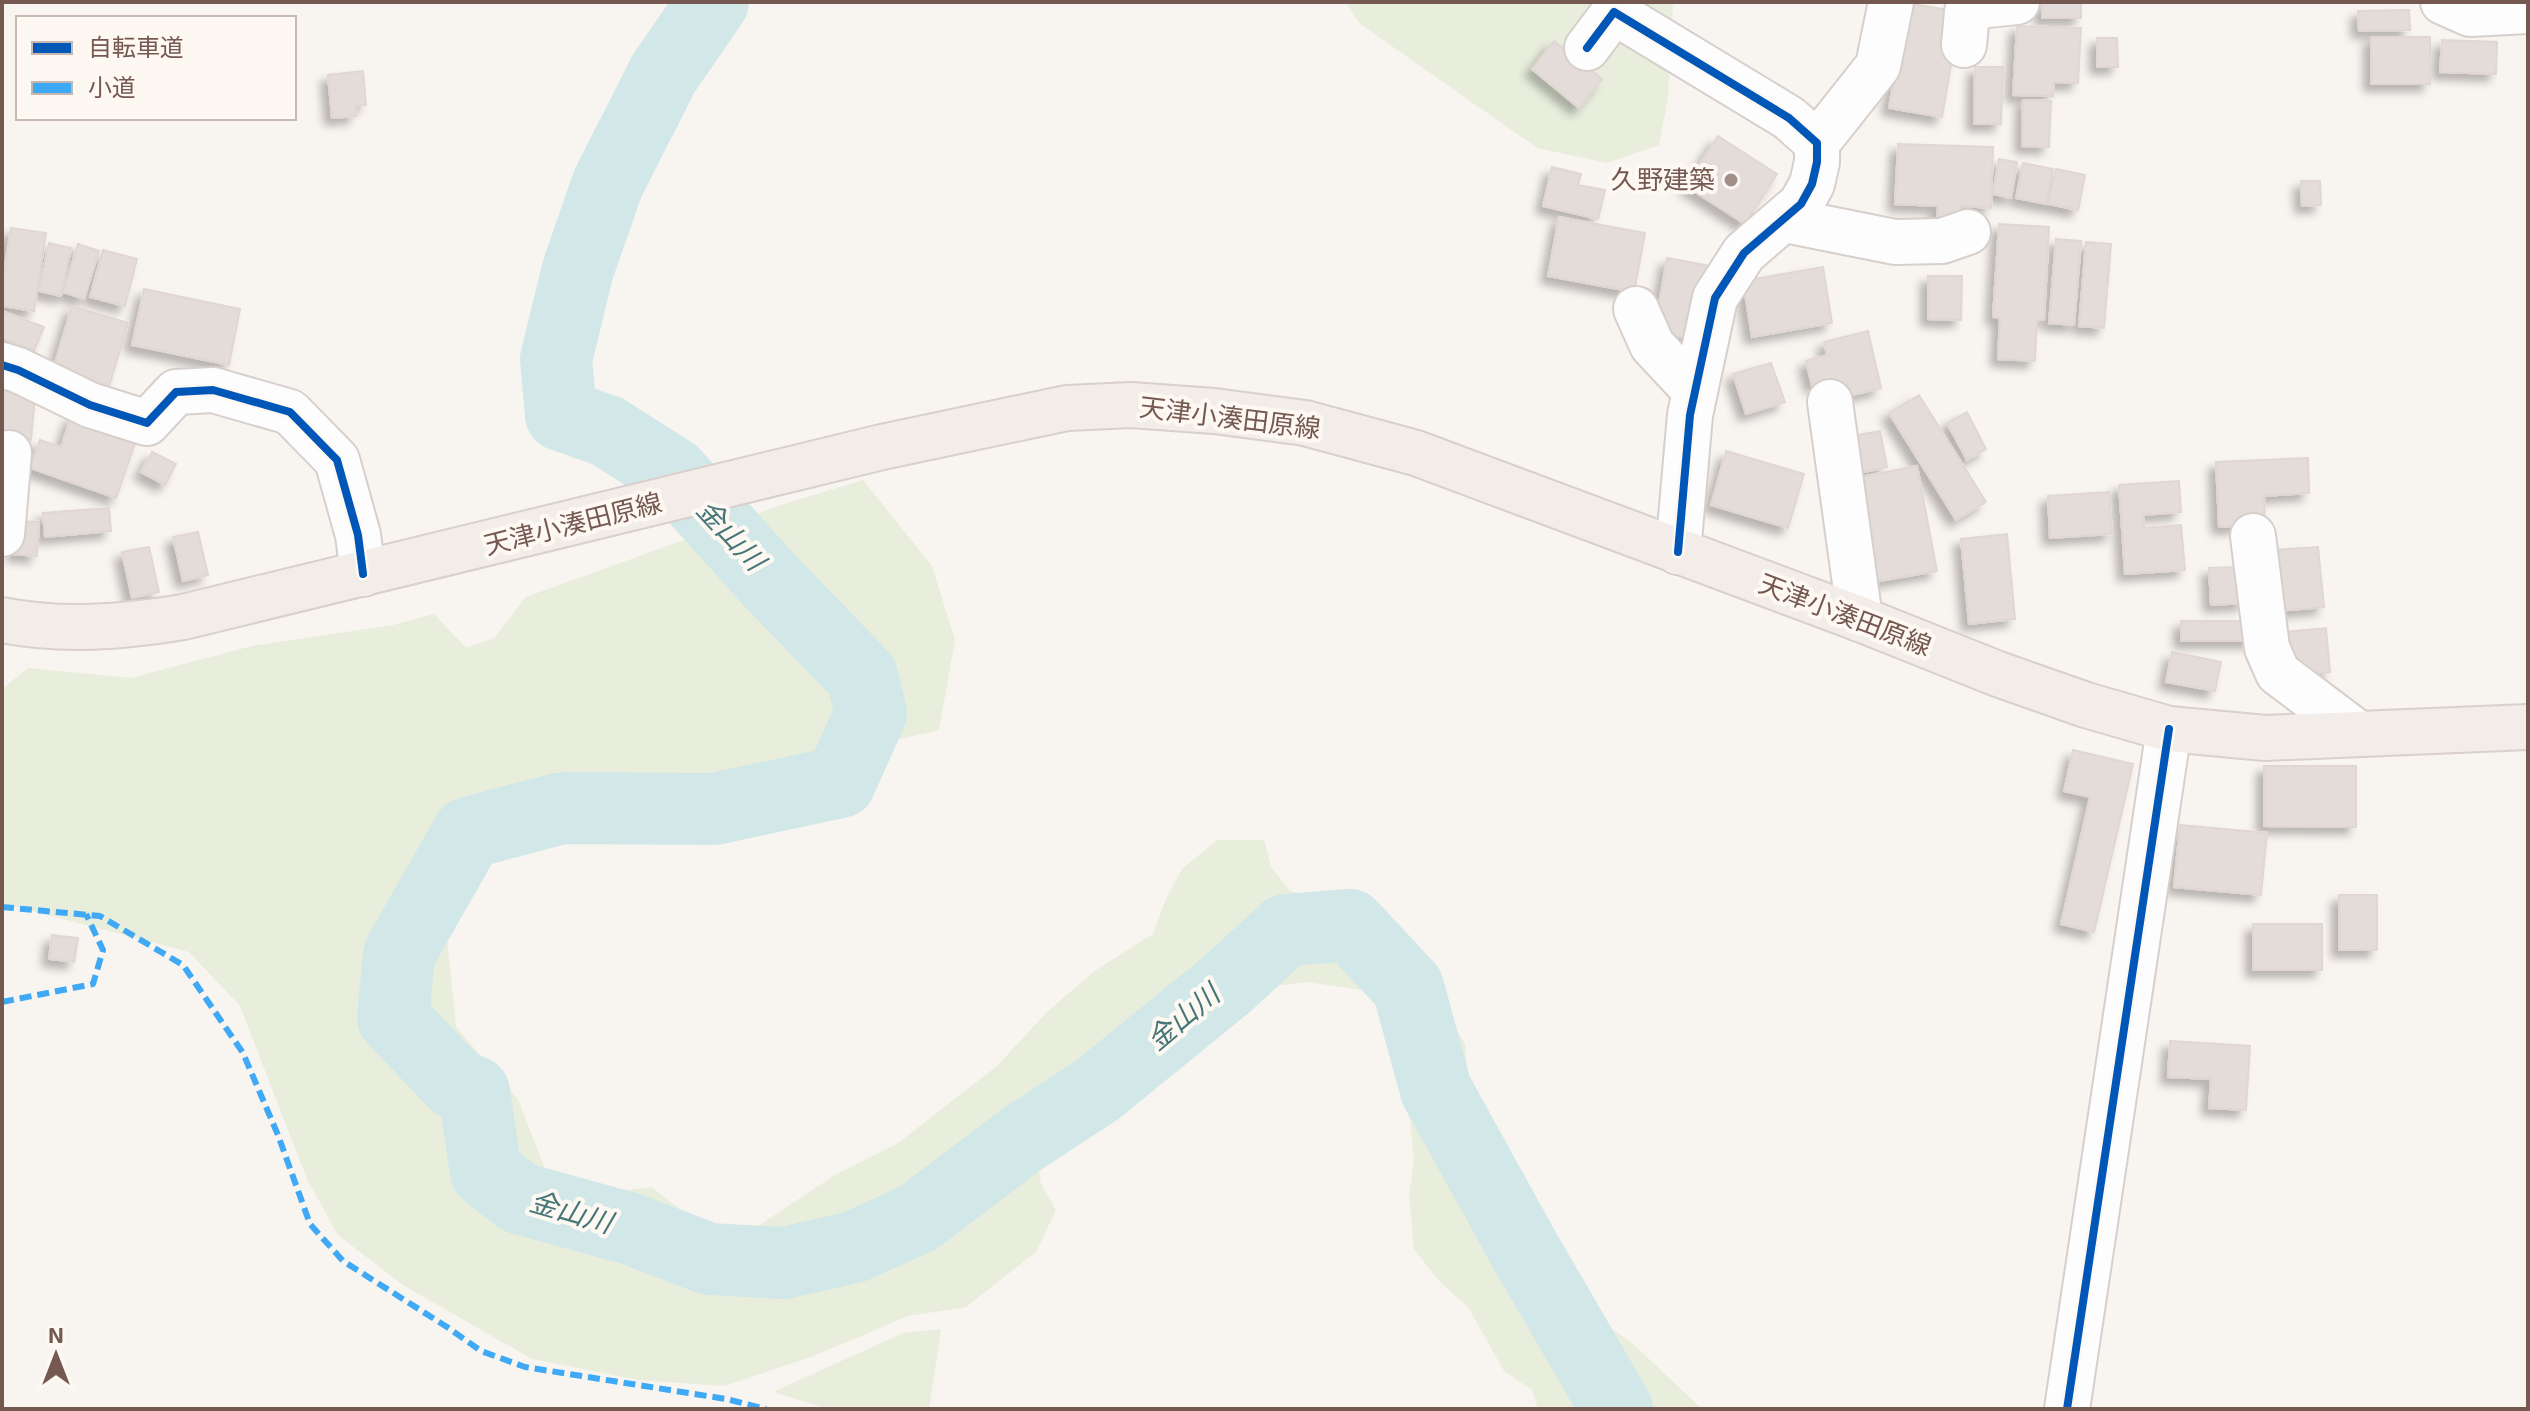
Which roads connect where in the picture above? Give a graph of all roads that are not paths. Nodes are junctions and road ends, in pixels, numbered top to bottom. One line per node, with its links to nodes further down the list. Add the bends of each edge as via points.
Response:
1 (1891, 2): 8 (street, via 1878,66)
2 (2017, 2): 6 (street, via 1967,12)
3 (2443, 2): 5 (street, via 2470,14)
4 (1618, 7): 7 (street); 8 (street, via 1789,118)
5 (2528, 11)
6 (1964, 45)
7 (1587, 48)
8 (1817, 143): 9 (street, via 1812,184)
9 (1785, 220): 10 (street, via 1895,242 1942,241); 13 (street, via 1744,253 1715,298)
10 (1968, 232)
11 (1636, 309): 13 (street, via 1652,345)
12 (2, 365): 19 (street, via 90,405 147,423 176,392 213,390 290,412 337,460)
13 (1695, 391): 18 (street)
14 (1830, 402): 20 (street)
15 (9, 453): 16 (street)
16 (2, 534)
17 (2253, 536): 24 (street, via 2267,648 2278,673)
18 (1678, 552): 19 (main road, 天津小湊田原線, via 1416,453 1305,423 1131,405 1067,408 882,447); 20 (main road, 天津小湊田原線)
19 (363, 574): 21 (main road, 天津小湊田原線, via 142,624 70,627)
20 (1860, 619): 23 (main road, 天津小湊田原線, via 1998,674)
21 (2, 620)
22 (2528, 727): 24 (main road, 天津小湊田原線)
23 (2169, 729): 24 (main road, 天津小湊田原線, via 2265,738); 25 (street)
24 (2359, 734)
25 (2067, 1409)

